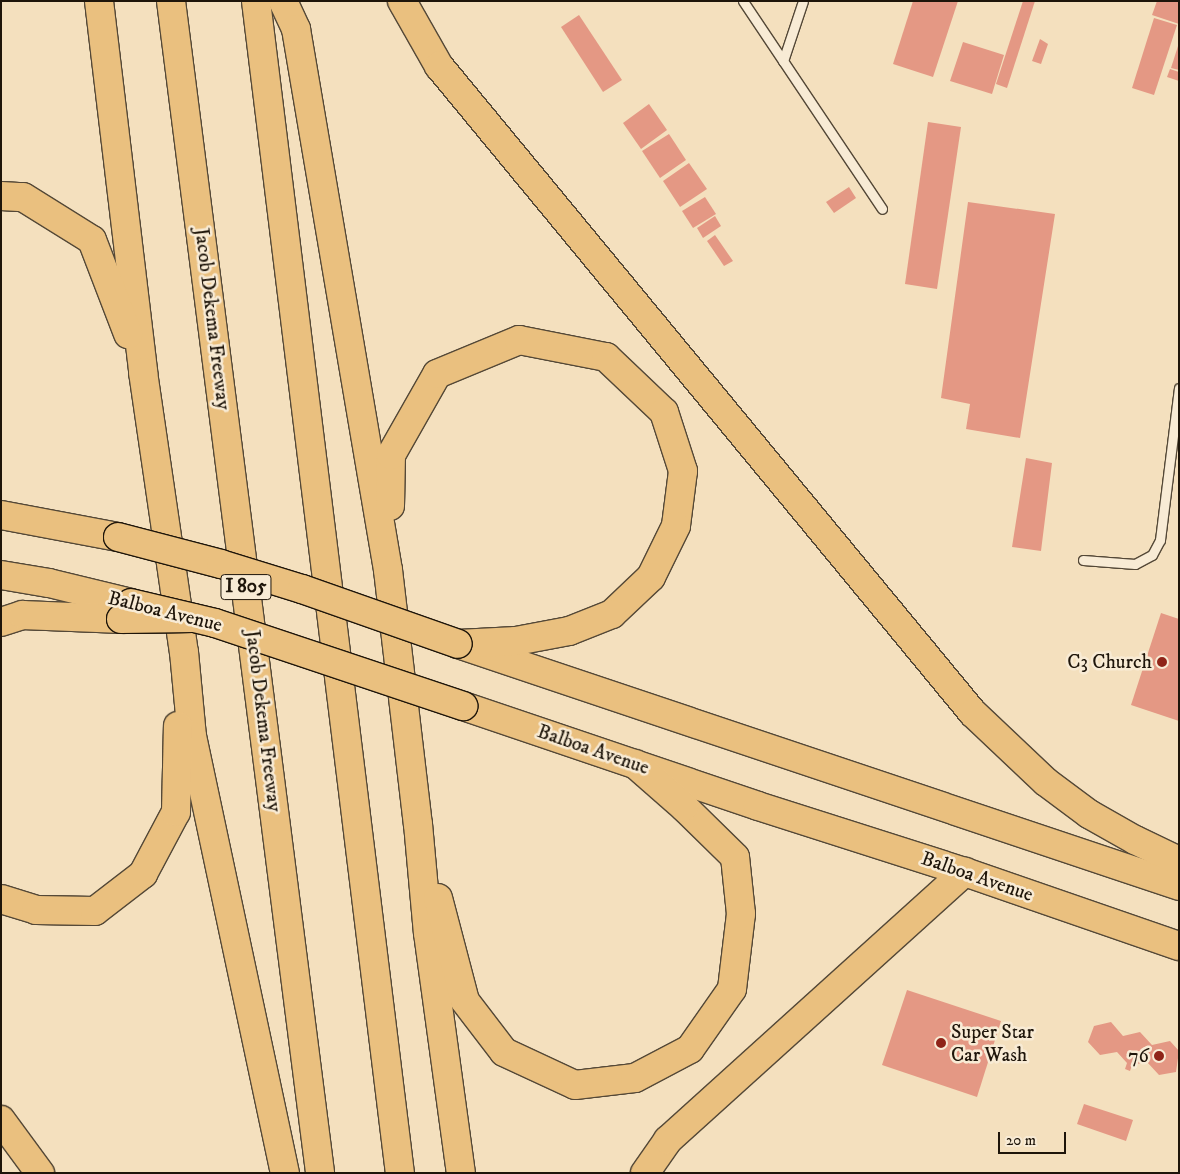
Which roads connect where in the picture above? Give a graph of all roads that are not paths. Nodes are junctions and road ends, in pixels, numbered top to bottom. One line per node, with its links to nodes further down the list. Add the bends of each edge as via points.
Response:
1 (99, 1): 11 (main road)
2 (171, 1): 31 (main road, Jacob Dekema Freeway / I 805)
3 (256, 1): 32 (main road)
4 (283, 1): 15 (main road, via 296,29)
5 (402, 1): 23 (main road, via 439,66 973,713 1046,782 1089,814)
6 (743, 1): 8 (lane)
7 (803, 1): 8 (lane)
8 (783, 61): 10 (lane)
9 (1, 196): 11 (main road, via 23,197 92,240)
10 (882, 208)
11 (143, 372): 20 (main road)
12 (1179, 388): 14 (lane, via 1160,540 1152,555 1135,564)
13 (1, 515): 19 (main road, bridge, via 118,537 221,564)
14 (1083, 560)
15 (388, 570): 19 (main road, via 391,455 437,374 519,340 606,357 664,412 683,471 676,526 651,577 612,614 569,632 516,641); 22 (main road)
16 (1, 575): 17 (main road, Balboa Avenue, via 50,583)
17 (126, 611): 18 (main road, via 23,615); 21 (main road, Balboa Avenue, bridge, via 193,618 296,648)
18 (1, 622)
19 (458, 644): 25 (main road)
20 (184, 652): 26 (main road, via 178,711 176,812 143,874 95,910 36,910); 30 (main road, via 192,736)
21 (635, 764): 22 (main road, via 735,857 741,914 732,989 690,1049 635,1078 574,1085 504,1052 465,1001); 24 (main road, Balboa Avenue)
22 (418, 824): 33 (main road, via 428,933)
23 (1179, 861)
24 (965, 872): 27 (main road, Balboa Avenue); 34 (main road, via 668,1140)
25 (1179, 886)
26 (1, 899)
27 (1179, 946)
28 (1, 1120): 29 (main road)
29 (40, 1173)
30 (285, 1173)
31 (320, 1173)
32 (400, 1173)
33 (461, 1173)
34 (645, 1173)

